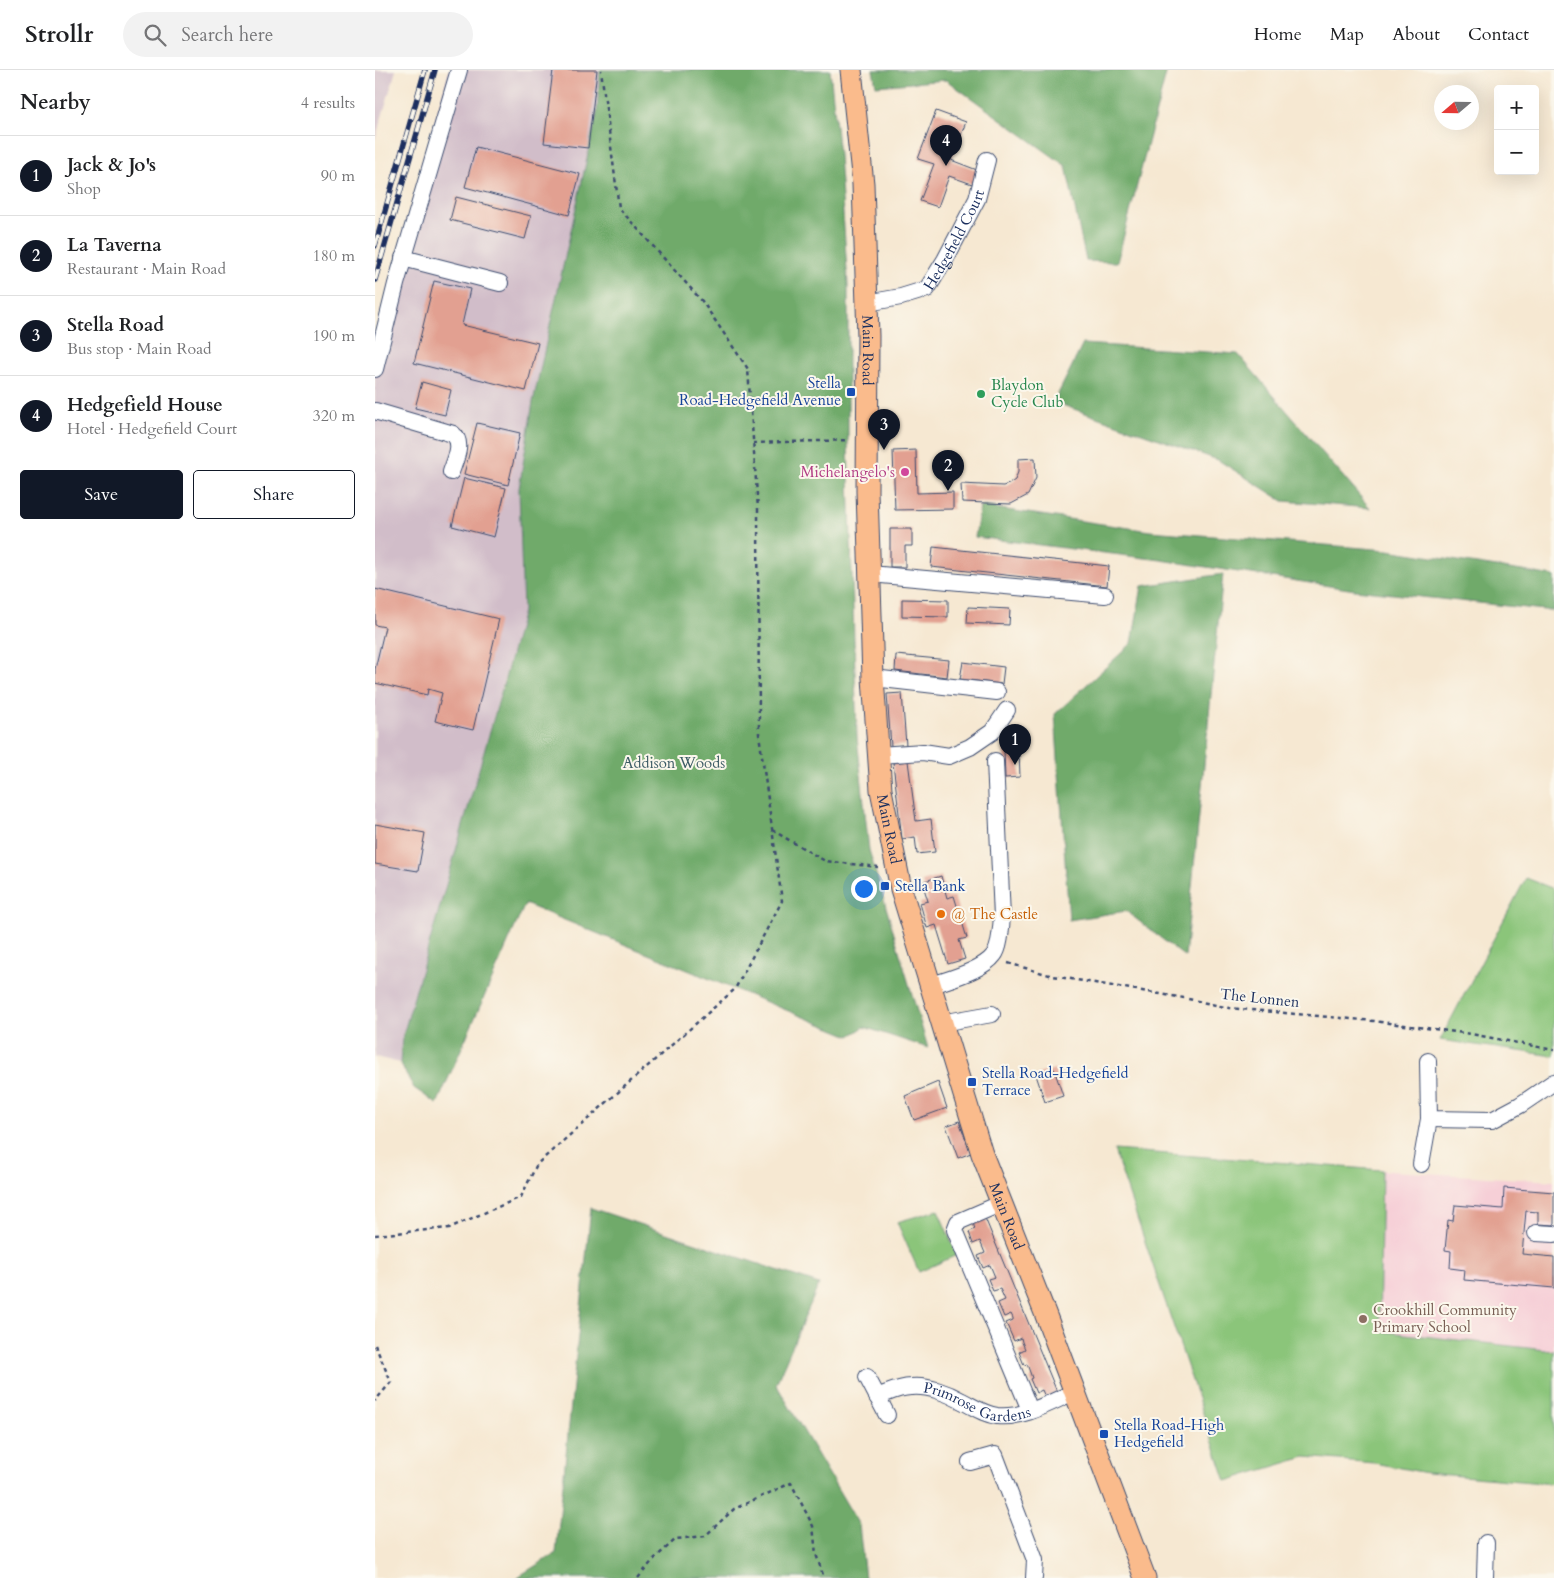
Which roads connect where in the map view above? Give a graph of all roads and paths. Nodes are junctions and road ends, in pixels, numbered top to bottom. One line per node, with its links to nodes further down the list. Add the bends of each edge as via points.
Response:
1 (459, 70): 5 (street)
2 (601, 70): 11 (path, via 619,208 702,301 748,369)
3 (851, 70): 7 (main road, Main Road, via 863,184)
4 (987, 160): 7 (street, Hedgefield Court, via 977,199 927,289)
5 (403, 258): 6 (street); 8 (street)
6 (500, 283)
7 (867, 303): 10 (main road, Main Road)
8 (375, 369)
9 (375, 411): 12 (street, via 458,438)
10 (868, 439): 11 (path); 13 (main road, Main Road)
11 (753, 443): 20 (path, via 758,508 759,734)
12 (451, 472)
13 (870, 574): 14 (street); 15 (main road, Main Road)
14 (1105, 595)
15 (873, 678): 16 (street); 18 (main road, Main Road)
16 (997, 692)
17 (1007, 710): 18 (street, via 992,732 970,748 949,756 923,752)
18 (879, 755): 21 (main road, Main Road, via 881,790)
19 (995, 761): 23 (street, via 1002,917 995,955 976,969)
20 (772, 830): 21 (path, via 825,861); 34 (path, via 782,901 735,989 537,1164 521,1197 449,1228)
21 (897, 870): 23 (main road, Main Road)
22 (1002, 965): 26 (path, The Lonnen, via 1011,963 1053,976 1229,1008 1374,1021 1471,1034)
23 (930, 986): 25 (main road, Main Road)
24 (992, 1014): 25 (street)
25 (941, 1022): 31 (main road, Main Road, via 982,1154)
26 (1554, 1050)
27 (1428, 1061): 29 (street)
28 (1554, 1082): 29 (street, via 1492,1120)
29 (1429, 1119): 30 (street)
30 (1421, 1164)
31 (1002, 1203): 37 (main road, Main Road); 40 (street, via 958,1222 955,1230)
32 (1536, 1233): 33 (street)
33 (1554, 1234)
34 (375, 1236)
35 (375, 1345): 39 (path, via 391,1382)
36 (867, 1377): 38 (street)
37 (1074, 1392): 40 (street, Primrose Gardens); 47 (main road, Main Road)
38 (877, 1397): 40 (street, Primrose Gardens, via 911,1386 949,1394 981,1412 998,1416); 41 (street)
39 (375, 1401)
40 (1030, 1410)
41 (887, 1415)
42 (969, 1462): 46 (street, via 995,1455 1035,1560)
43 (1486, 1543): 48 (street)
44 (638, 1578): 45 (path, via 677,1538 705,1536 734,1509 791,1483 813,1526 816,1554)
45 (824, 1578)
46 (1034, 1578)
47 (1145, 1578)
48 (1485, 1578)

